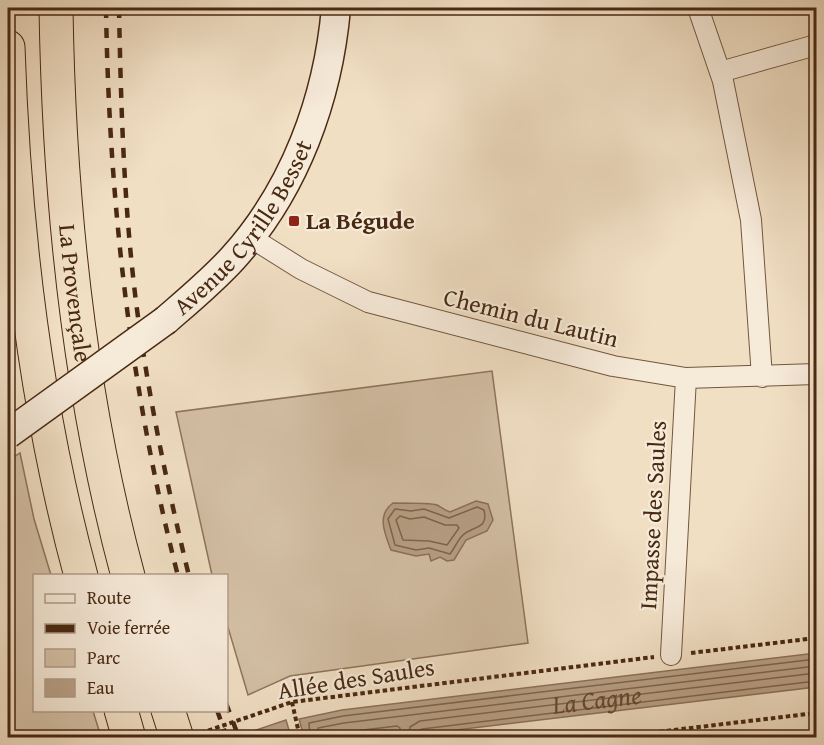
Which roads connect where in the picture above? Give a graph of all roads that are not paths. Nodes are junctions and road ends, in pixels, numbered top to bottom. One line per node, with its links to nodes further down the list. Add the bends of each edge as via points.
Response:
1 (56, 8): 13 (highway, La Provençale, via 61,137 78,321 101,466)
2 (336, 8): 7 (main road, Avenue Cyrille Besset, via 333,49 313,123 274,204)
3 (698, 8): 6 (street)
4 (816, 45): 6 (street)
5 (8, 47): 12 (highway, La Provençale, via 20,247 35,360)
6 (720, 72): 9 (street, via 751,220)
7 (250, 237): 10 (street, Chemin du Lautin, via 301,269 368,302 613,366); 11 (main road, Avenue Cyrille Besset, bridge, via 212,280 166,320)
8 (816, 374): 9 (street, Chemin du Lautin)
9 (762, 377): 10 (street, Chemin du Lautin)
10 (686, 378): 14 (street, Impasse des Saules)
11 (8, 434)
12 (81, 574)
13 (128, 574)
14 (671, 655)
15 (121, 712): 16 (highway)
16 (129, 738)

